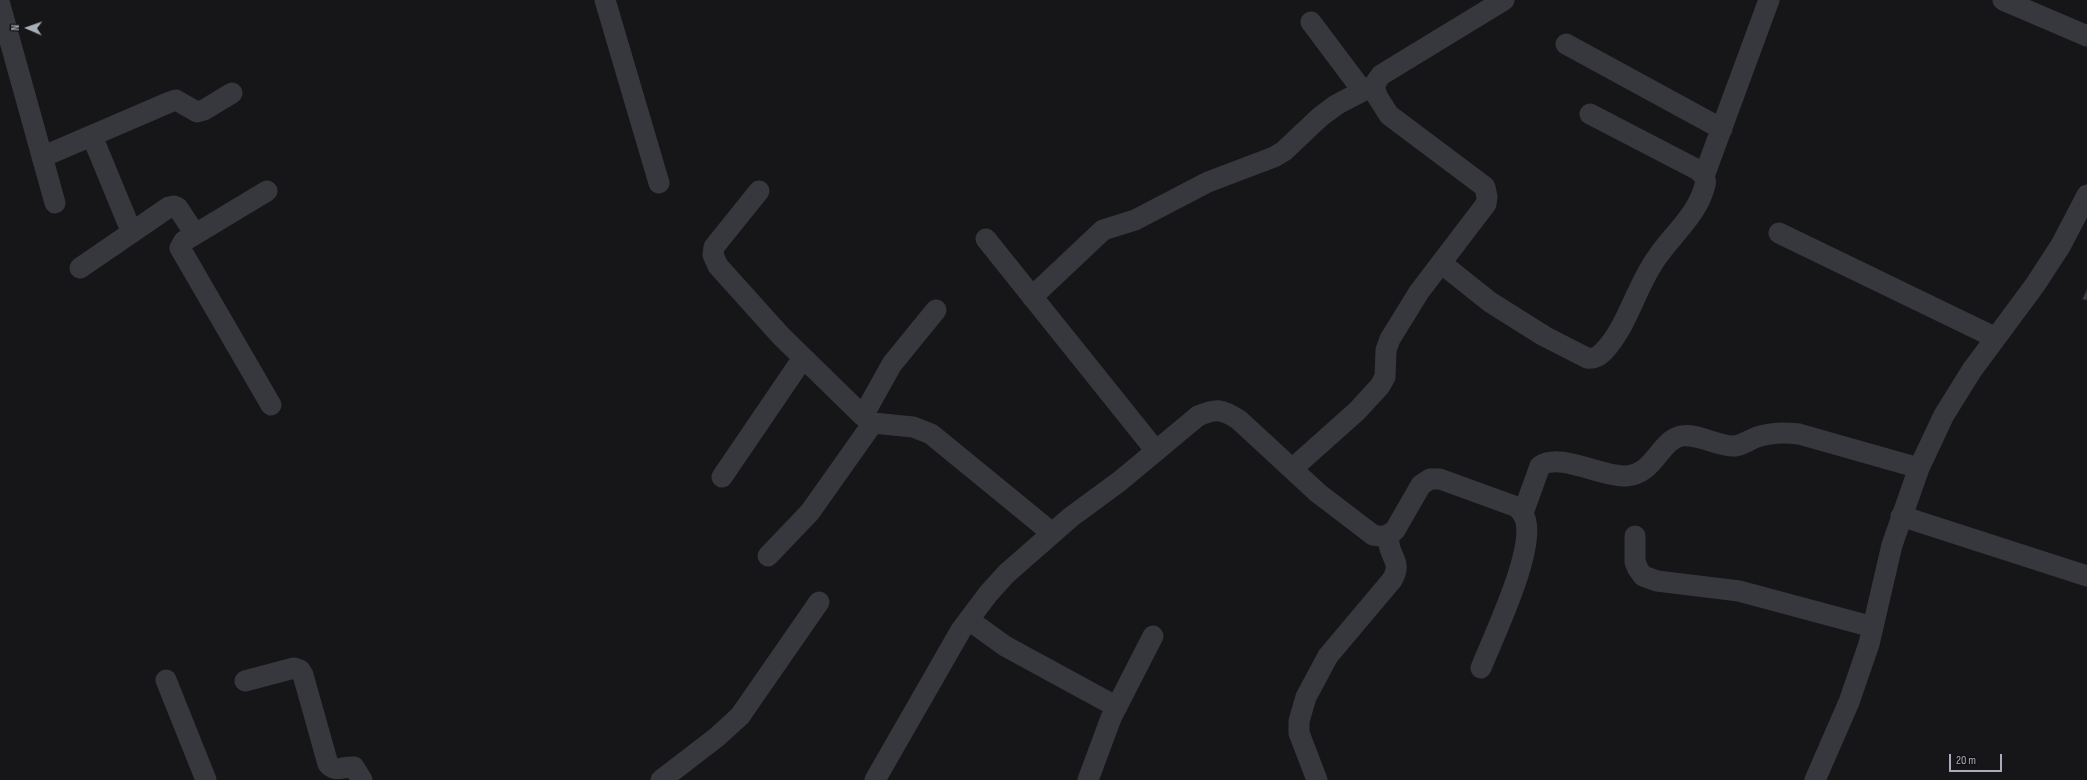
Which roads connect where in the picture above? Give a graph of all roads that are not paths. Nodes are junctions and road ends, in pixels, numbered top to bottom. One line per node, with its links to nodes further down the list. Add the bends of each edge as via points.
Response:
1 (605, 0): 16 (street)
2 (1504, 0): 9 (street, via 1381,75)
3 (1769, 0): 12 (street)
4 (2003, 0): 7 (street)
5 (0, 5): 14 (street)
6 (1310, 22): 9 (street)
7 (2087, 36)
8 (1566, 44): 12 (street)
9 (1368, 88): 25 (street, via 1390,115 1485,187 1486,204); 27 (street, via 1349,96 1320,117 1284,151 1274,157 1208,182 1135,220 1103,230)
10 (232, 93): 13 (street, via 198,112 176,100)
11 (1590, 114): 15 (street, via 1698,170)
12 (1722, 129): 15 (street)
13 (92, 136): 14 (street); 21 (street)
14 (42, 158): 20 (street)
15 (1704, 176): 25 (street, via 1706,184 1686,223 1657,257 1615,336 1594,359 1587,358 1544,336 1490,302)
16 (659, 183)
17 (268, 191): 23 (street)
18 (759, 191): 30 (street, via 718,240 713,255 718,266)
19 (2087, 196): 29 (street, via 2061,245)
20 (55, 203)
21 (132, 233): 23 (street, via 174,206); 26 (street)
22 (1779, 233): 29 (street)
23 (195, 234): 31 (street, via 181,244 181,253)
24 (986, 239): 27 (street)
25 (1441, 264): 35 (street, via 1419,292 1390,339 1386,350 1385,377 1380,386)
26 (80, 268)
27 (1032, 297): 33 (street)
28 (936, 310): 32 (street, via 892,364)
29 (1996, 338): 34 (street, via 1944,415)
30 (803, 358): 32 (street); 36 (street)
31 (271, 405)
32 (868, 420): 39 (street, via 913,427 931,434); 42 (street, via 810,512)
33 (1156, 451): 35 (street, via 1198,416 1212,410 1224,411 1239,420); 39 (street)
34 (1919, 468): 37 (street, via 1799,434 1772,433 1734,446 1680,436 1645,470 1637,474 1618,475 1547,461 1540,466); 38 (street)
35 (1292, 469): 40 (street, via 1318,493 1373,534)
36 (722, 478)
37 (1523, 513): 40 (street, via 1517,507 1440,480 1430,479 1422,485); 48 (street, via 1526,522 1526,549)
38 (1901, 516): 43 (street); 46 (street)
39 (1052, 533): 45 (street, via 1006,574)
40 (1389, 536): 57 (street, via 1388,544 1397,572 1328,656 1302,709 1299,733)
41 (1635, 536): 46 (street, via 1635,562 1638,569 1643,576 1656,581 1739,591)
42 (768, 556)
43 (2087, 576)
44 (819, 602): 54 (street, via 740,716)
45 (969, 620): 51 (street, via 1005,646); 55 (street)
46 (1873, 627): 58 (street, via 1870,644 1849,702)
47 (1154, 636): 51 (street)
48 (1481, 668)
49 (166, 680): 52 (street)
50 (245, 681): 53 (street, via 294,668 300,670 328,764 337,770 354,768)
51 (1117, 707): 56 (street)
52 (206, 780)
53 (362, 780)
54 (661, 780)
55 (875, 780)
56 (1088, 780)
57 (1317, 780)
58 (1815, 780)

